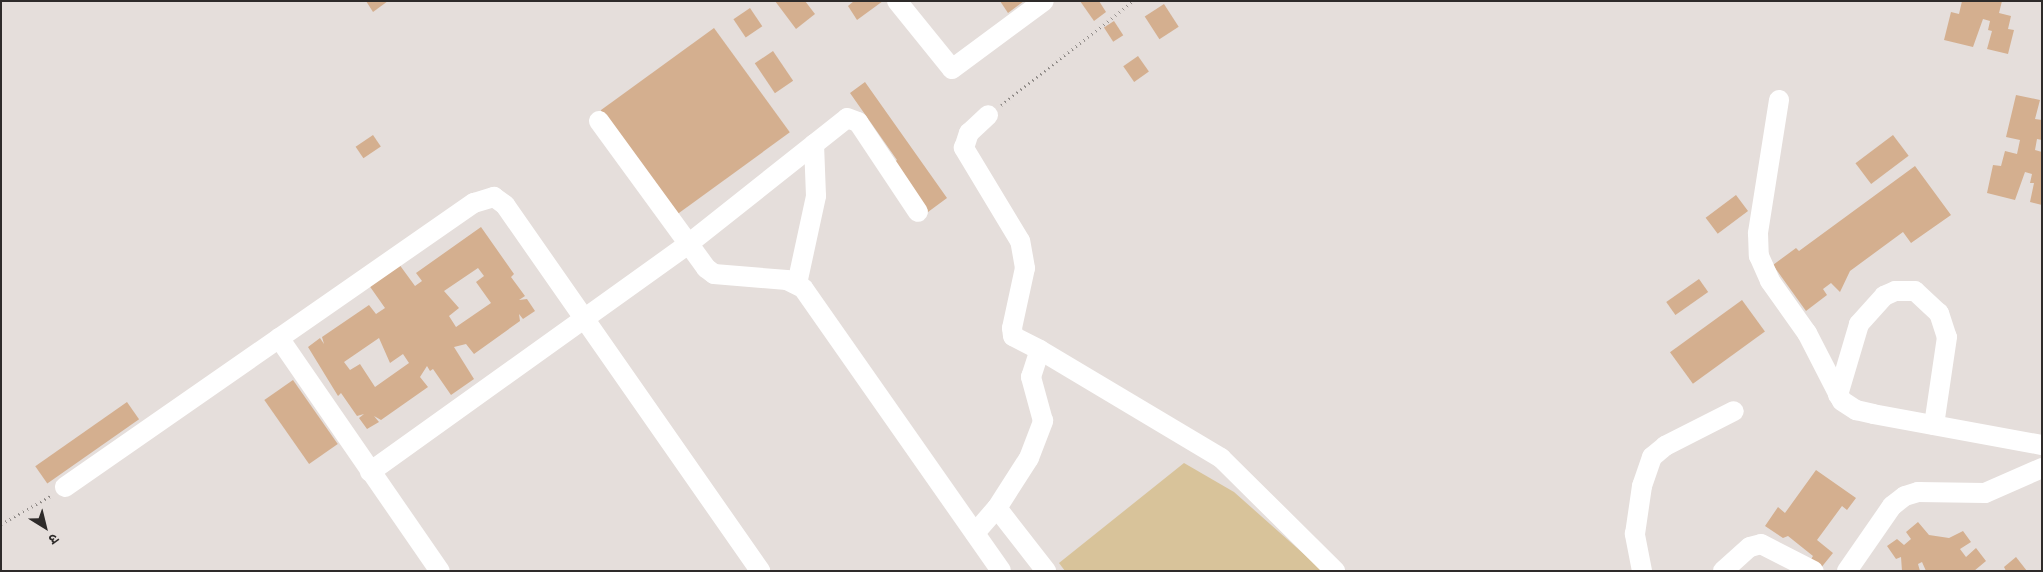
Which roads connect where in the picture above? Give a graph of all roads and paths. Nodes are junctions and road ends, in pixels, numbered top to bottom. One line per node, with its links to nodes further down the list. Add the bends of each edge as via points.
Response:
1 (897, 1): 2 (street, via 952,69)
2 (1044, 1)
3 (1133, 1): 5 (path)
4 (1779, 100): 14 (street, via 1758,233 1759,256 1770,281 1811,340)
5 (988, 115): 13 (street, via 969,133 964,148 1020,241 1025,268 1012,318 1013,336)
6 (599, 121): 9 (street)
7 (814, 144): 8 (street, via 842,121 853,119); 9 (street); 10 (street, via 816,196)
8 (918, 212)
9 (688, 245): 10 (street, via 714,274); 11 (street)
10 (797, 284): 23 (street)
11 (585, 320): 12 (street, via 505,205 488,198 474,203); 19 (street); 25 (street)
12 (279, 338): 19 (street); 20 (street)
13 (1040, 350): 21 (street, via 1031,377 1043,411 1040,433); 28 (street, via 1221,458)
14 (1838, 395): 16 (street, via 1856,410); 16 (street, via 1859,324 1884,296 1895,291 1915,291 1939,313 1947,337)
15 (1734, 412): 29 (street, via 1665,446 1652,458 1642,486 1635,534)
16 (1934, 424): 17 (street)
17 (2042, 445)
18 (2042, 468): 32 (street, via 1985,493 1918,492 1905,496 1892,506)
19 (370, 472): 24 (street)
20 (65, 487): 22 (path)
21 (997, 508): 23 (street); 27 (street)
22 (1, 524)
23 (975, 532): 26 (street)
24 (440, 571)
25 (760, 571)
26 (1001, 571)
27 (1046, 571)
28 (1335, 571)
29 (1642, 571)
30 (1723, 571): 31 (street, via 1750,548 1761,544)
31 (1814, 571)
32 (1847, 571)

